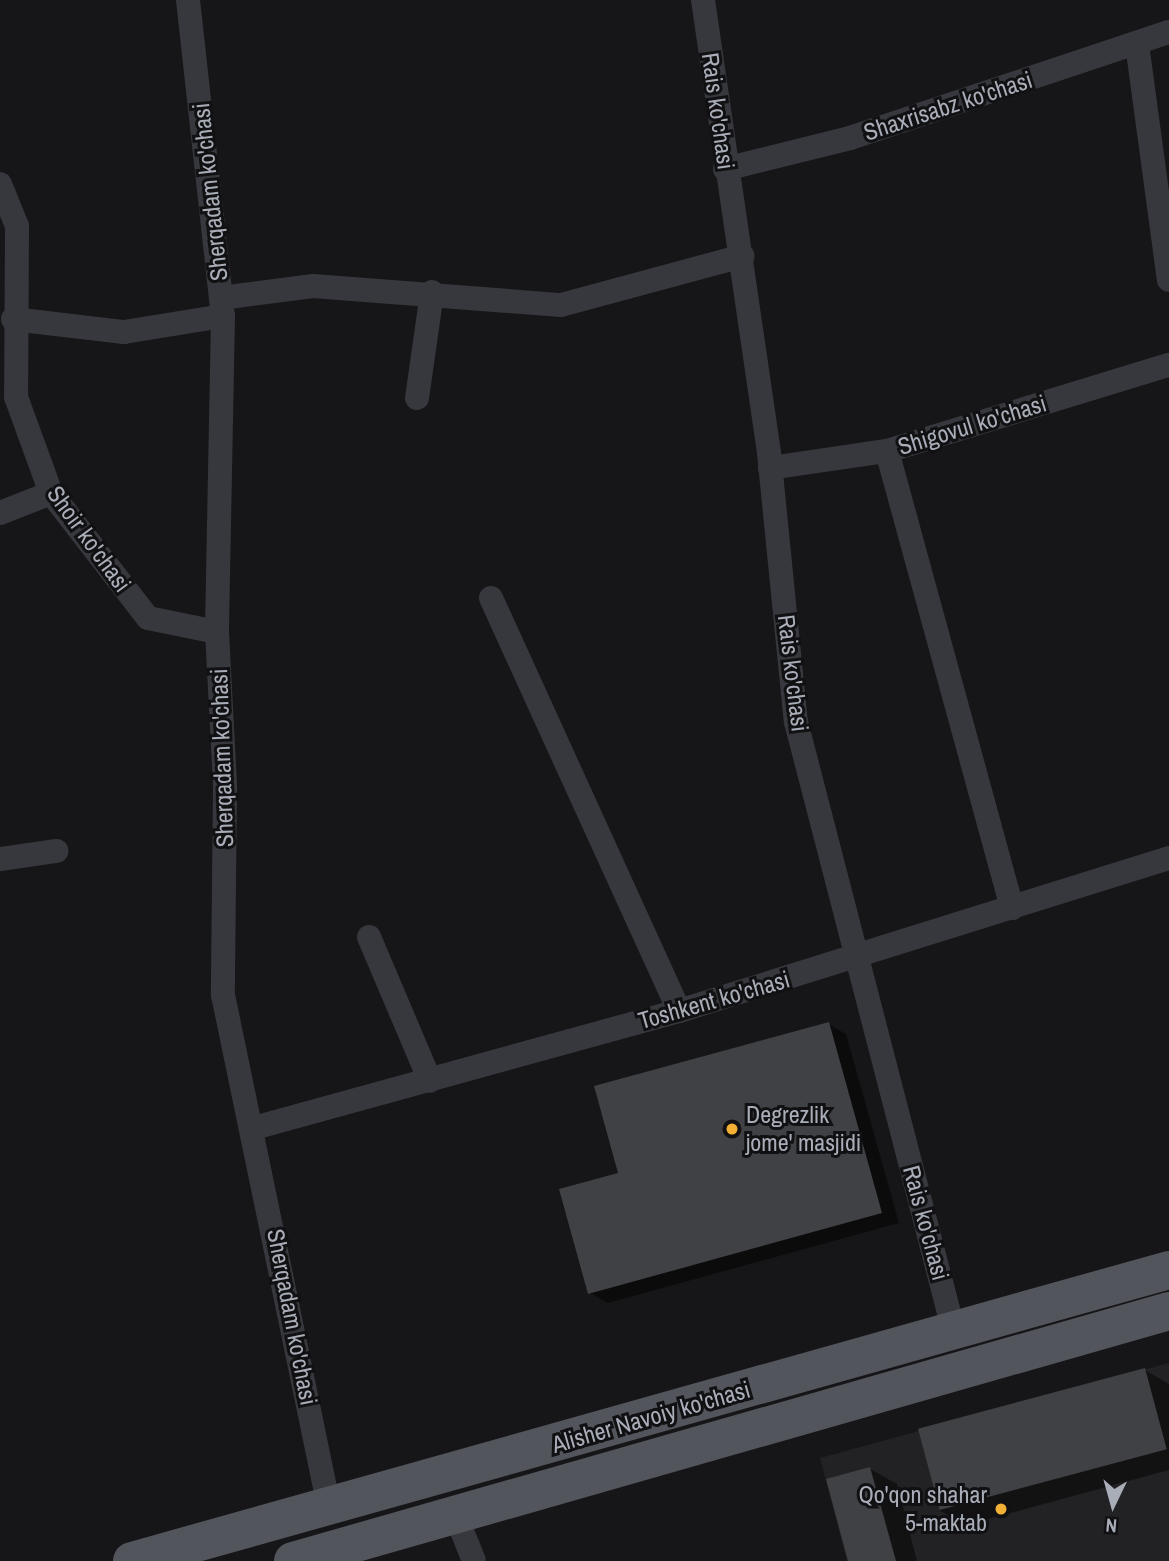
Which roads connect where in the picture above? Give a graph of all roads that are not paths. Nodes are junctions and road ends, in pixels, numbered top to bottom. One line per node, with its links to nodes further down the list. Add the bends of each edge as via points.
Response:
1 (188, 0): 10 (street, Sherqadam ko'chasi)
2 (703, 0): 5 (street, Rais ko'chasi)
3 (1169, 32): 4 (street, Shaxrisabz ko'chasi)
4 (1137, 44): 5 (street, Shaxrisabz ko'chasi, via 850,138); 8 (street)
5 (725, 169): 7 (street, Rais ko'chasi)
6 (0, 184): 11 (street, Shoir ko'chasi, via 17,226)
7 (742, 256): 9 (street, via 561,305); 16 (street, Rais ko'chasi)
8 (1169, 280)
9 (432, 292): 10 (street, via 313,286); 13 (street)
10 (222, 307): 11 (street, via 124,332); 20 (street, Sherqadam ko'chasi)
11 (13, 320): 14 (street, Shoir ko'chasi)
12 (1169, 365): 15 (street, Shigovul ko'chasi)
13 (417, 398)
14 (8, 399): 17 (street, Shoir ko'chasi)
15 (887, 451): 16 (street, Shigovul ko'chasi); 24 (street)
16 (770, 468): 26 (street, Rais ko'chasi, via 796,722)
17 (51, 493): 18 (street); 20 (street, Shoir ko'chasi, via 148,618)
18 (0, 513)
19 (491, 598): 27 (street)
20 (218, 632): 29 (street, Sherqadam ko'chasi, via 225,787 223,995)
21 (56, 851): 23 (street)
22 (1169, 858): 24 (street, Toshkent ko'chasi)
23 (0, 859)
24 (1012, 908): 26 (street, Toshkent ko'chasi)
25 (369, 937): 28 (street)
26 (857, 957): 27 (street, Toshkent ko'chasi); 32 (street, Rais ko'chasi)
27 (678, 1011): 28 (street, Toshkent ko'chasi)
28 (430, 1081): 29 (street, Toshkent ko'chasi)
29 (254, 1128): 33 (street, Sherqadam ko'chasi)
30 (1169, 1270): 32 (main road, Alisher Navoiy ko'chasi)
31 (1169, 1311): 34 (main road, Alisher Navoiy ko'chasi)
32 (954, 1332): 33 (main road, Alisher Navoiy ko'chasi)
33 (329, 1507): 35 (main road, Alisher Navoiy ko'chasi)
34 (456, 1516): 36 (main road, Alisher Navoiy ko'chasi); 37 (street)
35 (132, 1561)
36 (293, 1561)
37 (474, 1561)

